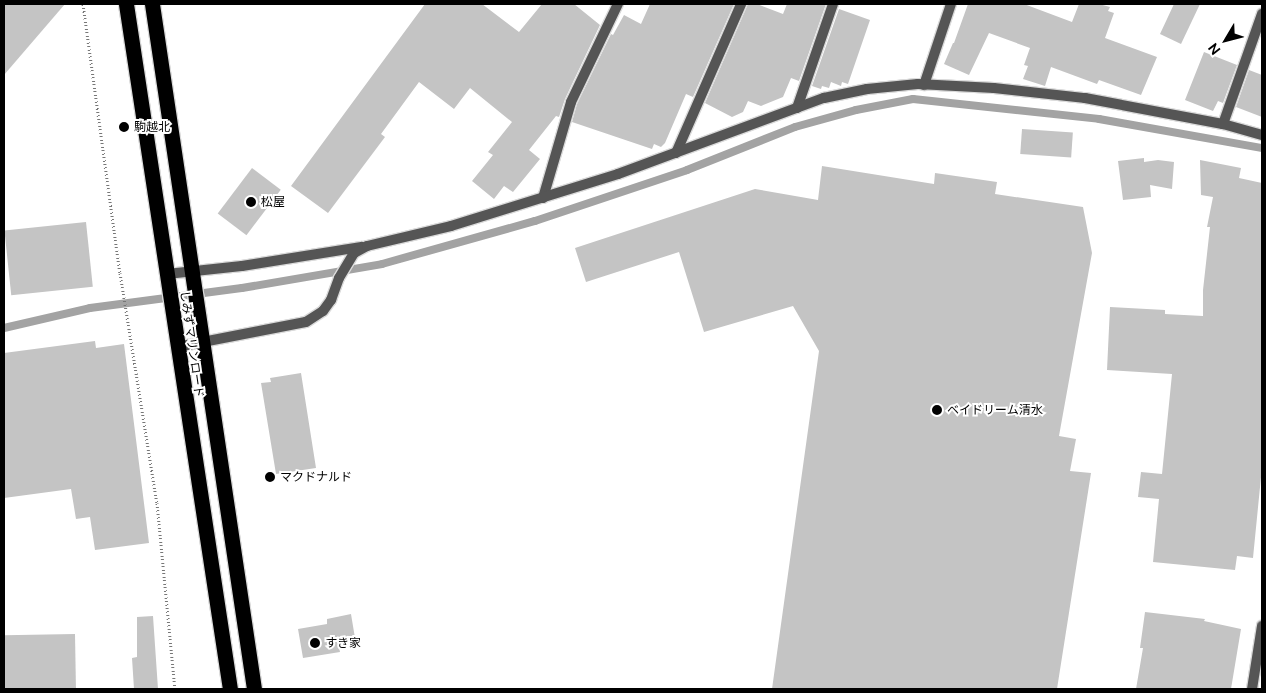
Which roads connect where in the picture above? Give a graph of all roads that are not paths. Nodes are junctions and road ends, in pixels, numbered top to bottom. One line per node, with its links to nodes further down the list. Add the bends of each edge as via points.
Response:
1 (126, 4): 16 (highway, しみずマリンロード)
2 (152, 4): 15 (highway, しみずマリンロード)
3 (618, 4): 13 (street, via 571,102)
4 (740, 4): 12 (street)
5 (833, 4): 9 (street)
6 (951, 4): 8 (street)
7 (1262, 14): 10 (street)
8 (924, 85): 9 (street, via 867,89 824,98); 10 (street, via 994,88 1085,98)
9 (797, 108): 12 (street)
10 (1224, 124): 11 (street)
11 (1262, 135)
12 (676, 152): 13 (street)
13 (542, 198): 14 (street, via 451,226)
14 (367, 246): 15 (street, via 242,266); 17 (street, via 354,254 323,312 306,322)
15 (194, 278): 16 (street); 17 (highway, しみずマリンロード)
16 (168, 281): 18 (highway, しみずマリンロード)
17 (203, 343): 18 (street); 21 (highway, しみずマリンロード)
18 (177, 347): 20 (highway, しみずマリンロード)
19 (1262, 626): 22 (street)
20 (230, 689)
21 (254, 689)
22 (1252, 689)

